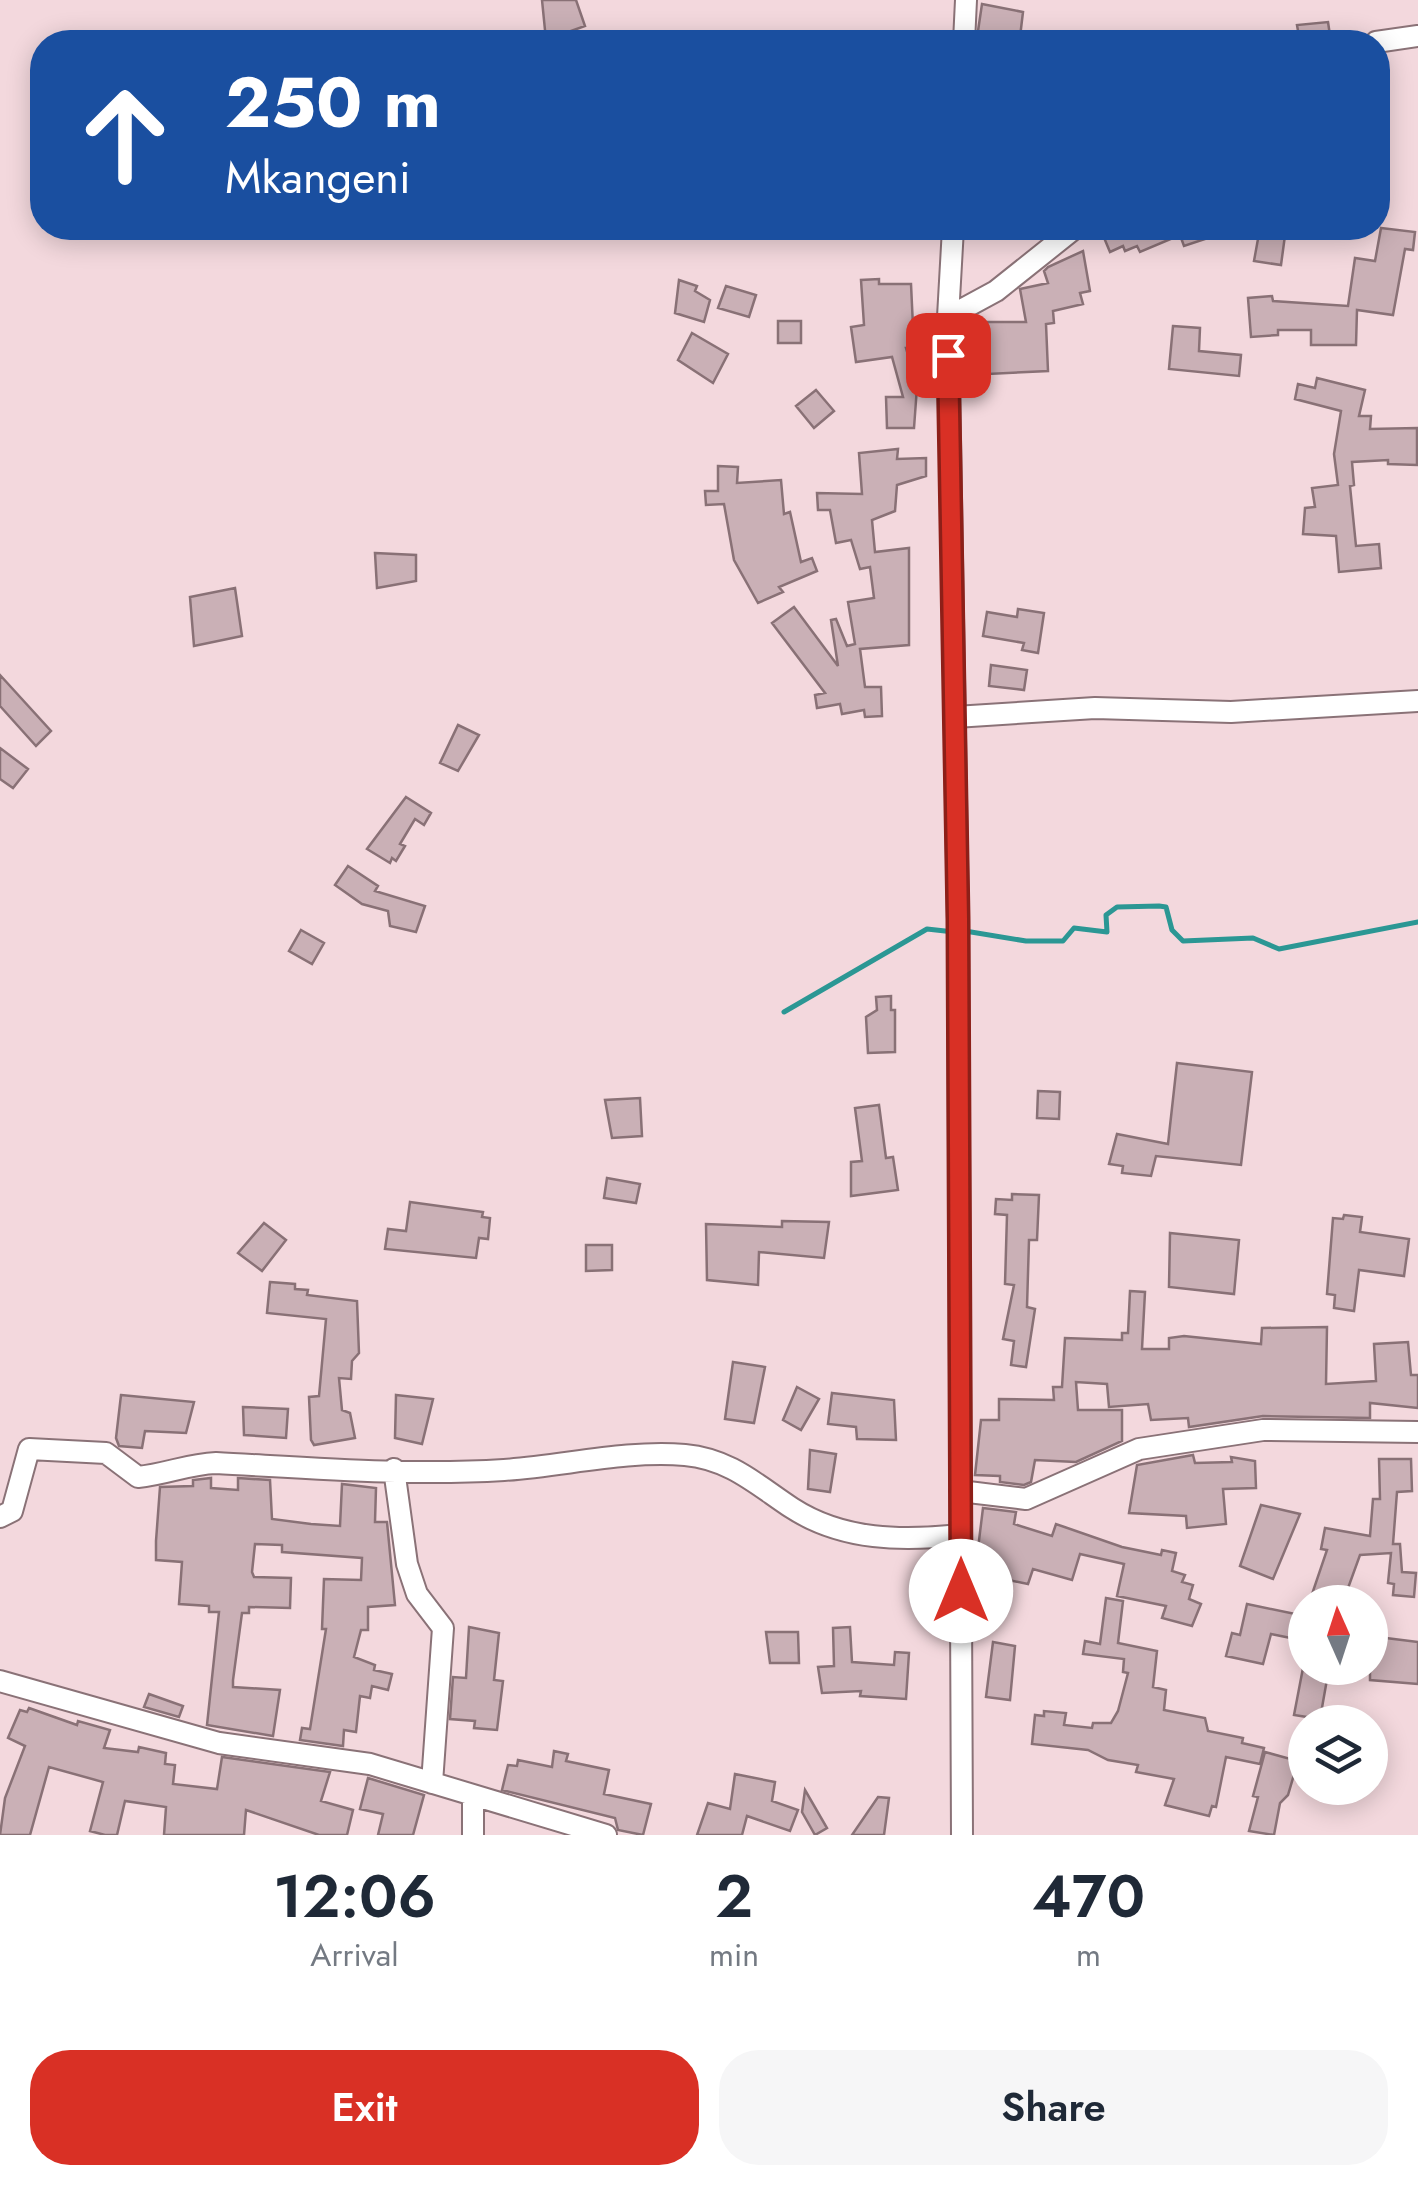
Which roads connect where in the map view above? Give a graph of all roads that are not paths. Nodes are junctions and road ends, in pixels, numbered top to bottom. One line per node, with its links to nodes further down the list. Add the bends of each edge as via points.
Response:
1 (966, 0): 2 (street)
2 (965, 30)
3 (1418, 36): 4 (street)
4 (1390, 40)
5 (952, 240): 7 (street)
6 (1060, 240): 7 (street, via 996,291)
7 (948, 317): 9 (street)
8 (1418, 701): 9 (street)
9 (955, 716): 12 (street)
10 (1418, 1432): 12 (street, via 1263,1430 1138,1448 1026,1499)
11 (394, 1469): 13 (street, via 216,1463 138,1477 106,1453 29,1448 12,1511); 14 (street, via 500,1470 689,1455 735,1468 821,1524 914,1540); 16 (street, via 416,1594 443,1628)
12 (960, 1491): 14 (street)
13 (0, 1516)
14 (960, 1535): 20 (street)
15 (0, 1681): 16 (street, via 219,1742 370,1764)
16 (432, 1783): 17 (street)
17 (473, 1795): 18 (street); 19 (street)
18 (473, 1835)
19 (606, 1835)
20 (962, 1835)

